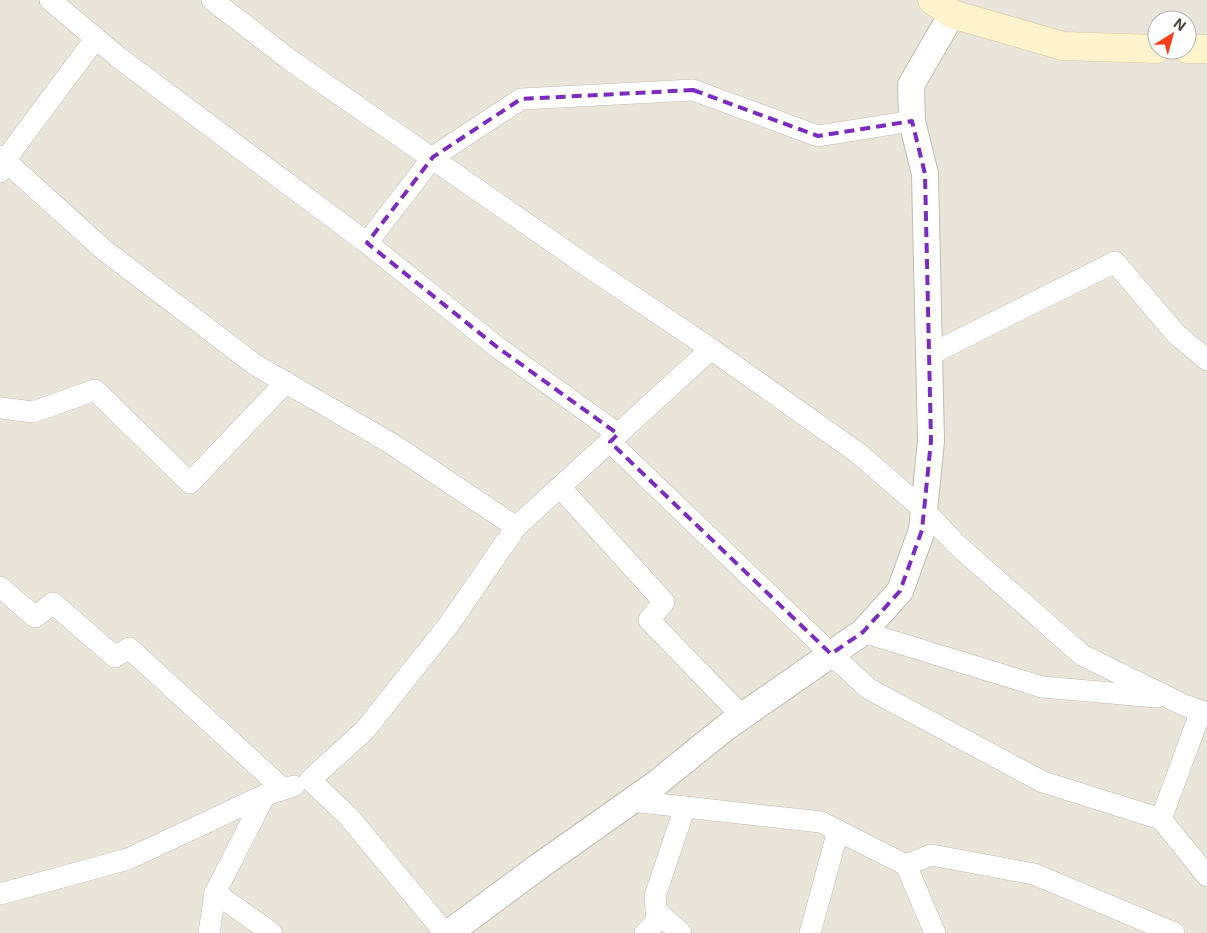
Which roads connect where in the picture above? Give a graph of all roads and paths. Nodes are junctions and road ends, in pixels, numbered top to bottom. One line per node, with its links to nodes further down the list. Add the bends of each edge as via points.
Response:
1 (50, 0): 4 (street)
2 (212, 0): 7 (street, via 290,60)
3 (942, 7): 5 (main road, via 1063,46); 6 (street, via 911,85)
4 (96, 38): 8 (street); 9 (street)
5 (1147, 49)
6 (912, 121): 7 (street, via 818,136 693,90 521,99); 11 (street, via 925,174)
7 (433, 157): 9 (street); 10 (street)
8 (2, 163): 13 (street, via 104,250 254,364)
9 (367, 243): 15 (street)
10 (710, 349): 15 (street); 17 (street, via 858,453)
11 (929, 355): 12 (street, via 1115,262 1176,334); 17 (street, via 931,441)
12 (1207, 360)
13 (286, 382): 14 (street, via 190,483 95,390 33,412); 18 (street, via 392,444)
14 (0, 408)
15 (614, 438): 16 (street); 21 (street)
16 (560, 487): 18 (street); 24 (street, via 664,602 649,620)
17 (924, 510): 20 (street, via 922,530 900,591); 22 (street, via 956,544 1082,655)
18 (516, 527): 25 (street, via 450,623 365,730)
19 (0, 587): 26 (street, via 35,617 53,604 115,657 129,648)
20 (863, 632): 21 (street); 22 (street, via 1042,687)
21 (830, 654): 24 (street); 29 (street, via 870,689 1043,782)
22 (1169, 698): 23 (street)
23 (1204, 712): 29 (street)
24 (742, 716): 27 (street)
25 (310, 780): 26 (street); 36 (street)
26 (274, 792): 33 (street, via 128,858); 34 (street)
27 (631, 801): 28 (street); 36 (street, via 538,866)
28 (685, 807): 30 (street, via 821,822); 35 (street, via 654,896)
29 (1161, 819): 32 (street)
30 (838, 831): 31 (street); 41 (street)
31 (906, 865): 42 (street); 43 (street, via 931,856 1034,874)
32 (1207, 876)
33 (0, 894)
34 (215, 894): 37 (street); 38 (street)
35 (656, 910): 39 (street, via 657,921); 40 (street)
36 (457, 931)
37 (209, 933)
38 (272, 933)
39 (645, 933)
40 (680, 933)
41 (810, 933)
42 (934, 933)
43 (1174, 933)

